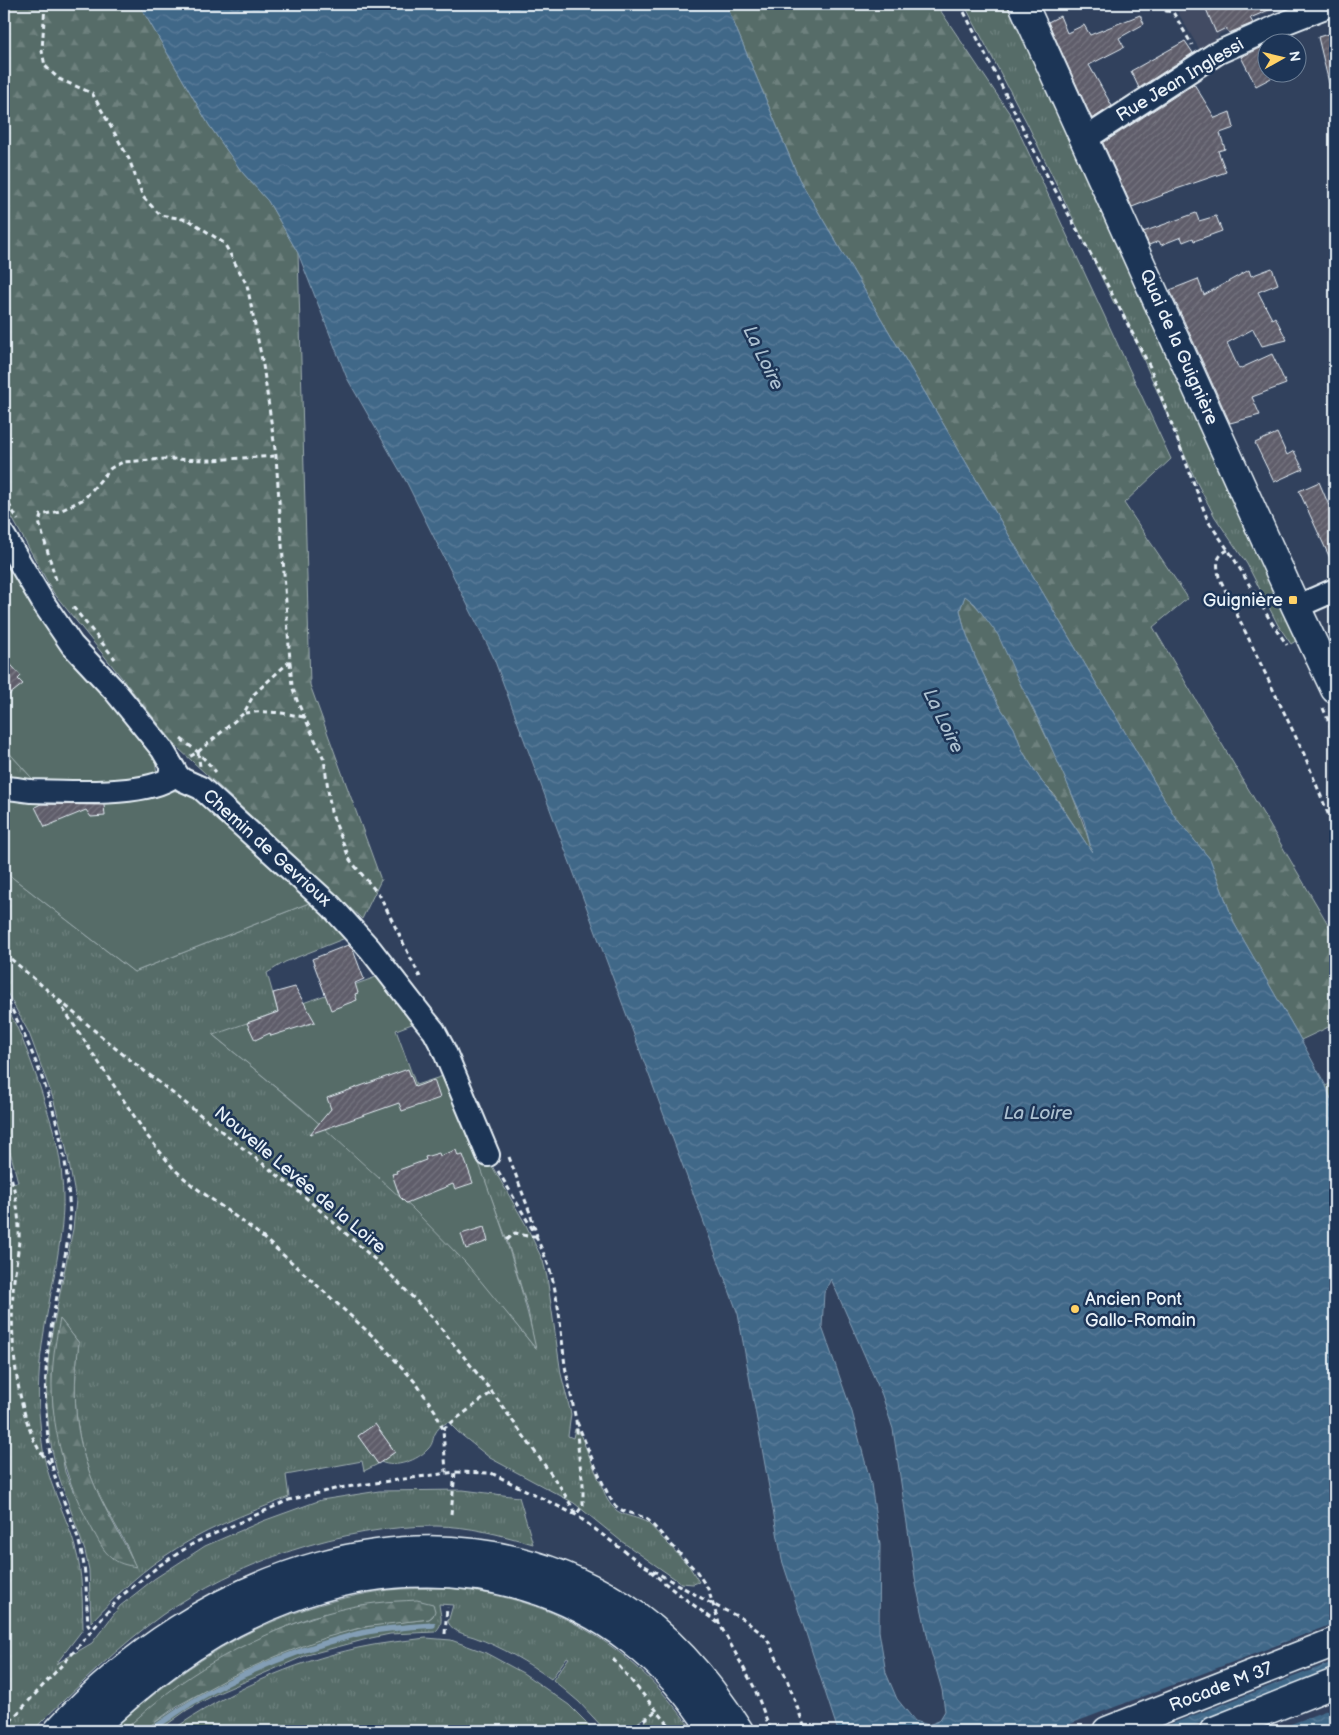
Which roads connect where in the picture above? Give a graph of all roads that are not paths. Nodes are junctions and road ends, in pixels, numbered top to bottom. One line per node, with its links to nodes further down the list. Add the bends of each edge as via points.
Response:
1 (1333, 4): 3 (street, Rue Jean Inglessi, via 1218,53)
2 (1026, 5): 3 (main road, Quai de la Guignière)
3 (1085, 139): 6 (main road, Quai de la Guignière)
4 (12, 530): 8 (street, Chemin de Gevrioux, via 44,604 72,645 162,748)
5 (1335, 590): 6 (street)
6 (1296, 607): 7 (main road, Quai de la Guignière)
7 (1335, 689)
8 (172, 767): 9 (street, via 169,779 160,784 113,792); 10 (street, Chemin de Gevrioux, via 183,780 201,788 313,889 370,949 434,1031)
9 (4, 788)
10 (488, 1155)
11 (1335, 1642): 17 (main road, Rocade M 37)
12 (1335, 1684): 18 (main road)
13 (58, 1731): 16 (main road, via 146,1652 191,1621 239,1595 290,1574 342,1560 388,1553 452,1551 523,1562 582,1585 622,1606 678,1652 723,1705)
14 (90, 1731): 15 (main road, via 163,1667 223,1628 256,1612 290,1597 342,1583 394,1574 432,1572 503,1580 561,1598 582,1609 641,1647 686,1693)
15 (713, 1731)
16 (739, 1731)
17 (1108, 1731)
18 (1214, 1731)

